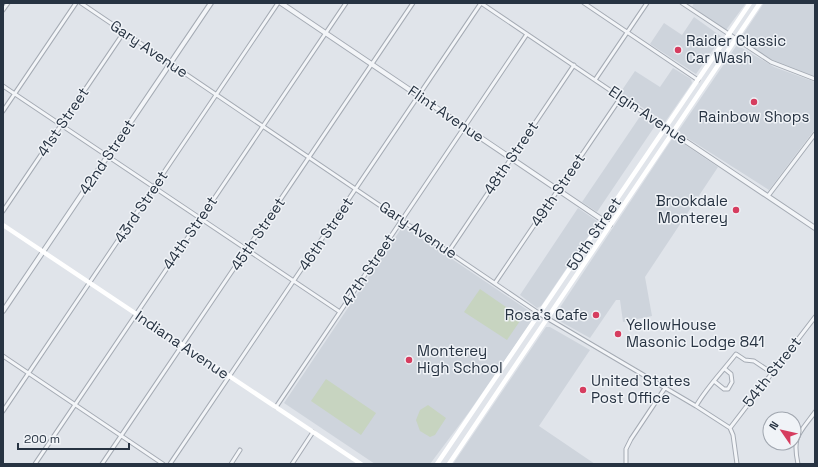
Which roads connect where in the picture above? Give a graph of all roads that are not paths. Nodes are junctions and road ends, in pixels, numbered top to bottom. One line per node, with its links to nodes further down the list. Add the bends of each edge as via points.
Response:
1 (8, 3): 14 (street)
2 (76, 3): 28 (street)
3 (81, 3): 15 (street, Gary Avenue)
4 (211, 3): 21 (street, 42nd Street)
5 (280, 3): 17 (street, Flint Avenue); 29 (street, 43rd Street)
6 (346, 3): 17 (street, 44th Street)
7 (413, 3): 22 (street, 45th Street)
8 (481, 3): 18 (street, Elgin Avenue); 30 (street, 46th Street)
9 (584, 3): 16 (street)
10 (647, 3): 16 (street)
11 (682, 3): 19 (street)
12 (750, 3): 19 (main road, 50th Street)
13 (760, 3): 20 (main road, 50th Street)
14 (3, 10)
15 (124, 32): 21 (street, Gary Avenue); 33 (street, 41st Street)
16 (627, 32): 25 (street); 26 (street)
17 (325, 33): 22 (street, Flint Avenue); 34 (street, 44th Street)
18 (527, 34): 23 (street, Elgin Avenue); 35 (street, 47th Street)
19 (729, 35): 20 (street); 26 (main road, 50th Street)
20 (735, 39): 24 (street, via 777,66); 37 (main road, 50th Street)
21 (170, 63): 29 (street, Gary Avenue); 39 (street, 42nd Street)
22 (372, 64): 30 (street, Flint Avenue); 40 (street, 45th Street)
23 (574, 65): 25 (street, Elgin Avenue); 41 (street, 48th Street)
24 (815, 79)
25 (595, 80): 31 (street, Elgin Avenue)
26 (698, 80): 36 (main road, 50th Street)
27 (3, 86): 28 (street)
28 (15, 94): 32 (street); 33 (street)
29 (216, 94): 34 (street, Gary Avenue); 42 (street, 43rd Street)
30 (419, 96): 35 (street, Flint Avenue); 43 (street, 46th Street)
31 (621, 97): 36 (street, Elgin Avenue); 44 (street, 49th Street)
32 (3, 111)
33 (61, 125): 39 (street); 46 (street, 41st Street)
34 (263, 126): 40 (street, Gary Avenue); 47 (street, 44th Street)
35 (465, 127): 41 (street, Flint Avenue); 48 (street, 47th Street)
36 (666, 128): 37 (street, Elgin Avenue); 49 (main road, 50th Street)
37 (672, 132): 45 (street, Elgin Avenue); 51 (main road, 50th Street)
38 (815, 134): 45 (street)
39 (107, 156): 42 (street); 54 (street, 42nd Street)
40 (309, 157): 43 (street, Gary Avenue); 53 (street, 45th Street)
41 (511, 158): 44 (street, Flint Avenue); 55 (street, 48th Street)
42 (154, 187): 47 (street); 57 (street, 43rd Street)
43 (356, 189): 48 (street, Gary Avenue); 56 (street, 46th Street)
44 (558, 189): 49 (street, Flint Avenue); 58 (street, 49th Street)
45 (768, 196): 52 (street, Elgin Avenue)
46 (3, 211)
47 (200, 218): 53 (street); 61 (street, 44th Street)
48 (402, 220): 55 (street, Gary Avenue); 60 (street, 47th Street)
49 (604, 220): 51 (street, Flint Avenue); 62 (main road, 50th Street)
50 (3, 224): 54 (main road, Indiana Avenue)
51 (610, 225): 64 (main road, 50th Street)
52 (814, 226)
53 (247, 250): 56 (street); 65 (street, 45th Street)
54 (43, 251): 57 (main road, Indiana Avenue); 59 (street, 42nd Street)
55 (449, 252): 58 (street, Gary Avenue)
56 (293, 281): 60 (street); 70 (street, 46th Street)
57 (90, 283): 61 (main road, Indiana Avenue); 68 (street, 43rd Street)
58 (495, 283): 62 (street, Gary Avenue)
59 (3, 311)
60 (340, 312): 75 (street, 47th Street)
61 (136, 314): 65 (main road, Indiana Avenue); 73 (street, 44th Street)
62 (540, 314): 64 (street, Gary Avenue); 91 (main road, 50th Street)
63 (815, 317): 69 (street, 54th Street)
64 (547, 318): 72 (street, Gary Avenue); 92 (main road, 50th Street)
65 (183, 345): 70 (main road, Indiana Avenue); 80 (street, 45th Street)
66 (3, 356): 68 (street)
67 (725, 369): 69 (street, via 736,354 745,360 754,361); 71 (street); 71 (street, via 731,374 732,382 728,389)
68 (29, 373): 73 (street); 76 (street, 43rd Street)
69 (772, 373): 78 (street, 54th Street)
70 (229, 376): 75 (main road, Indiana Avenue); 86 (street, 46th Street)
71 (714, 381): 74 (street)
72 (665, 388): 74 (street, Gary Avenue); 93 (street, via 628,444)
73 (75, 404): 80 (street); 83 (street, 44th Street)
74 (696, 406): 78 (street, Gary Avenue)
75 (276, 407): 79 (main road, Indiana Avenue)
76 (3, 411)
77 (815, 412): 95 (street, via 797,437)
78 (730, 428): 94 (street)
79 (313, 432): 82 (main road, Indiana Avenue); 88 (street)
80 (121, 436): 84 (street, 45th Street); 85 (street)
81 (240, 450): 87 (street)
82 (354, 459): 89 (street); 90 (main road, Indiana Avenue)
83 (35, 464)
84 (102, 464)
85 (163, 464)
86 (170, 464)
87 (231, 464)
88 (292, 464)
89 (351, 464)
90 (361, 464)
91 (437, 464)
92 (449, 464)
93 (626, 464)
94 (737, 464)
95 (798, 464)

